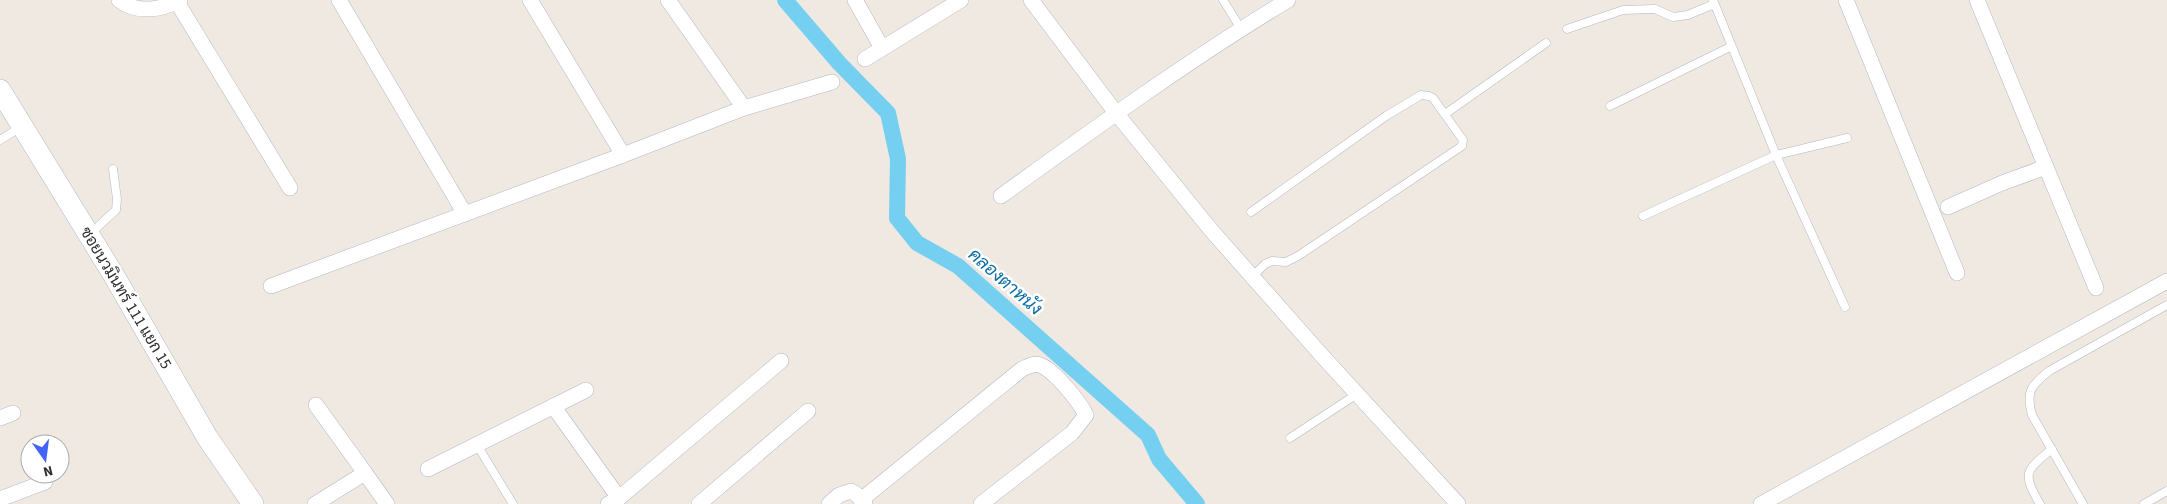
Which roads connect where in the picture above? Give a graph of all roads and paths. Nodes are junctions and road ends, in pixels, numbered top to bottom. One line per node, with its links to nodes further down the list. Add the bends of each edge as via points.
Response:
1 (118, 0): 12 (street, via 125,5 152,9)
2 (339, 0): 37 (street)
3 (530, 0): 29 (street)
4 (668, 0): 23 (street)
5 (855, 0): 18 (street)
6 (960, 0): 18 (street)
7 (1031, 0): 24 (street)
8 (1223, 0): 14 (lane)
9 (1288, 0): 14 (street)
10 (1846, 0): 40 (street)
11 (1977, 0): 31 (street)
12 (179, 1): 33 (street)
13 (1713, 2): 15 (lane, via 1688,15 1673,17 1655,10 1623,10); 17 (lane)
14 (1240, 29): 24 (street)
15 (1567, 29)
16 (1546, 43): 25 (lane)
17 (1730, 47): 22 (lane); 30 (lane)
18 (882, 48): 19 (street)
19 (864, 59)
20 (832, 82): 23 (street)
21 (0, 90): 26 (street, ซอยนวมินทร์ 111 แยก 15)
22 (1610, 106)
23 (744, 108): 29 (street)
24 (1116, 113): 34 (street); 41 (street, via 1211,230)
25 (1445, 114): 36 (lane, via 1433,98 1421,95 1386,116); 41 (lane, via 1459,132 1462,146 1298,256 1286,262 1265,264)
26 (23, 126): 28 (lane); 39 (street, ซอยนวมินทร์ 111 แยก 15)
27 (1847, 138): 30 (lane)
28 (0, 140)
29 (623, 155): 37 (street)
30 (1776, 155): 38 (lane); 46 (lane)
31 (2046, 167): 35 (street); 44 (street)
32 (113, 169): 39 (lane, via 116,210)
33 (290, 188)
34 (1001, 196)
35 (1948, 207)
36 (1251, 212)
37 (465, 214): 43 (street)
38 (1643, 216)
39 (89, 235): 63 (street, ซอยนวมินทร์ 111 แยก 15, via 207,437)
40 (1957, 273)
41 (1253, 276): 49 (street)
42 (2167, 281): 71 (street)
43 (271, 286)
44 (2096, 288)
45 (2167, 305): 55 (lane, via 2049,372 2030,390 2032,415)
46 (1845, 307)
47 (781, 361): 61 (street)
48 (586, 390): 51 (street)
49 (1357, 394): 53 (lane); 70 (street)
50 (316, 405): 57 (street)
51 (553, 406): 54 (street); 61 (street)
52 (808, 411): 67 (street)
53 (1290, 438)
54 (477, 444): 56 (street); 66 (lane)
55 (2052, 449): 72 (lane, via 2029,472 2031,488); 73 (lane)
56 (428, 469)
57 (365, 473): 64 (street); 65 (street)
58 (40, 484): 60 (street)
59 (2167, 491): 74 (lane)
60 (0, 499)
61 (614, 501)
62 (863, 502): 68 (street, via 851,491 839,495); 69 (street, via 1022,369 1032,364 1040,365 1052,372 1086,415 1072,433)
63 (253, 504)
64 (315, 504)
65 (387, 504)
66 (513, 504)
67 (699, 504)
68 (829, 504)
69 (981, 504)
70 (1458, 504)
71 (1761, 504)
72 (2040, 504)
73 (2083, 504)
74 (2144, 504)

